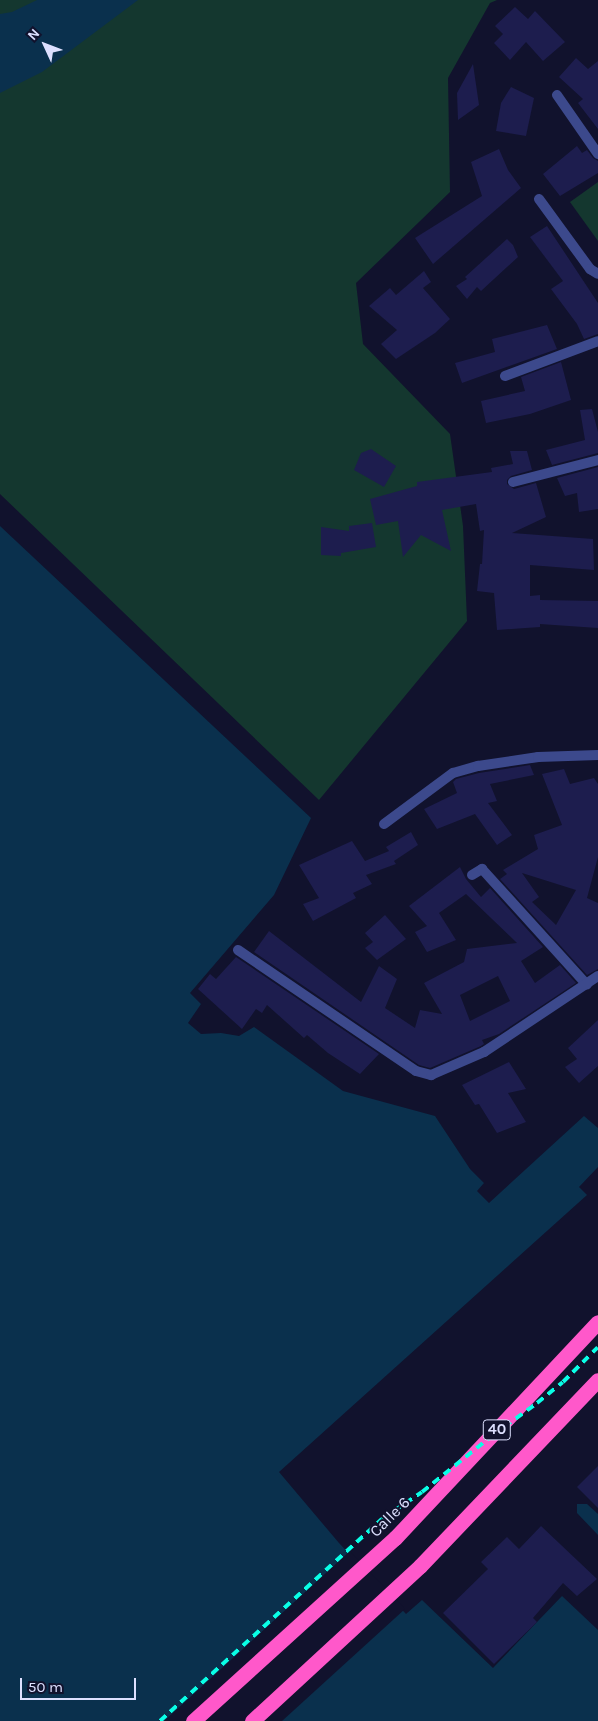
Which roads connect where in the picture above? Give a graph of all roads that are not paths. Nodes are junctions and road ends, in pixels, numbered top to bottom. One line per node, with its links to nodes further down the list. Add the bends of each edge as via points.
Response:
1 (557, 95): 2 (street)
2 (598, 154)
3 (539, 199): 4 (street, via 590,269)
4 (598, 274)
5 (598, 341): 6 (street)
6 (505, 376)
7 (598, 460): 8 (street)
8 (514, 482)
9 (598, 755): 10 (street, via 538,757 453,773)
10 (384, 824)
11 (472, 875): 14 (street, via 482,869)
12 (238, 950): 14 (street, via 416,1071 431,1075 484,1052)
13 (598, 976): 14 (street)
14 (586, 985)
15 (598, 1322): 17 (highway, Calle 6 / 40, via 395,1538)
16 (598, 1380): 18 (highway, 40, via 420,1566)
17 (194, 1721)
18 (252, 1721)

